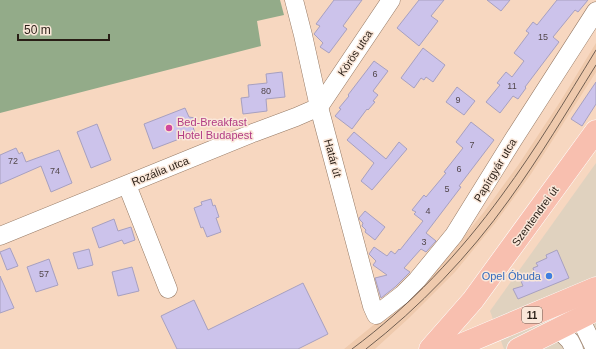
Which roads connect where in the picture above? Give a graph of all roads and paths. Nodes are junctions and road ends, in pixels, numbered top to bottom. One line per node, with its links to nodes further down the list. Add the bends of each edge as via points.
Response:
1 (294, 0): 4 (street, Határ út)
2 (391, 0): 4 (street, Körös utca)
3 (596, 11): 12 (street, Papírgyár utca, via 454,235 417,280)
4 (319, 107): 6 (street, Rozália utca); 12 (street, Határ út)
5 (596, 131): 10 (main road, Szentendrei út)
6 (127, 185): 7 (street, Rozália utca); 9 (street)
7 (0, 236)
8 (596, 288): 14 (main road, 11)
9 (168, 289)
10 (473, 300): 14 (main road, Szentendrei út); 16 (main road, Szentendrei út)
11 (588, 314): 13 (main road, 11); 19 (street)
12 (376, 315)
13 (558, 329): 15 (main road, 11); 18 (street)
14 (463, 342): 17 (main road, Szentendrei út)
15 (523, 347)
16 (430, 349)
17 (441, 349)
18 (574, 349)
19 (596, 349)

